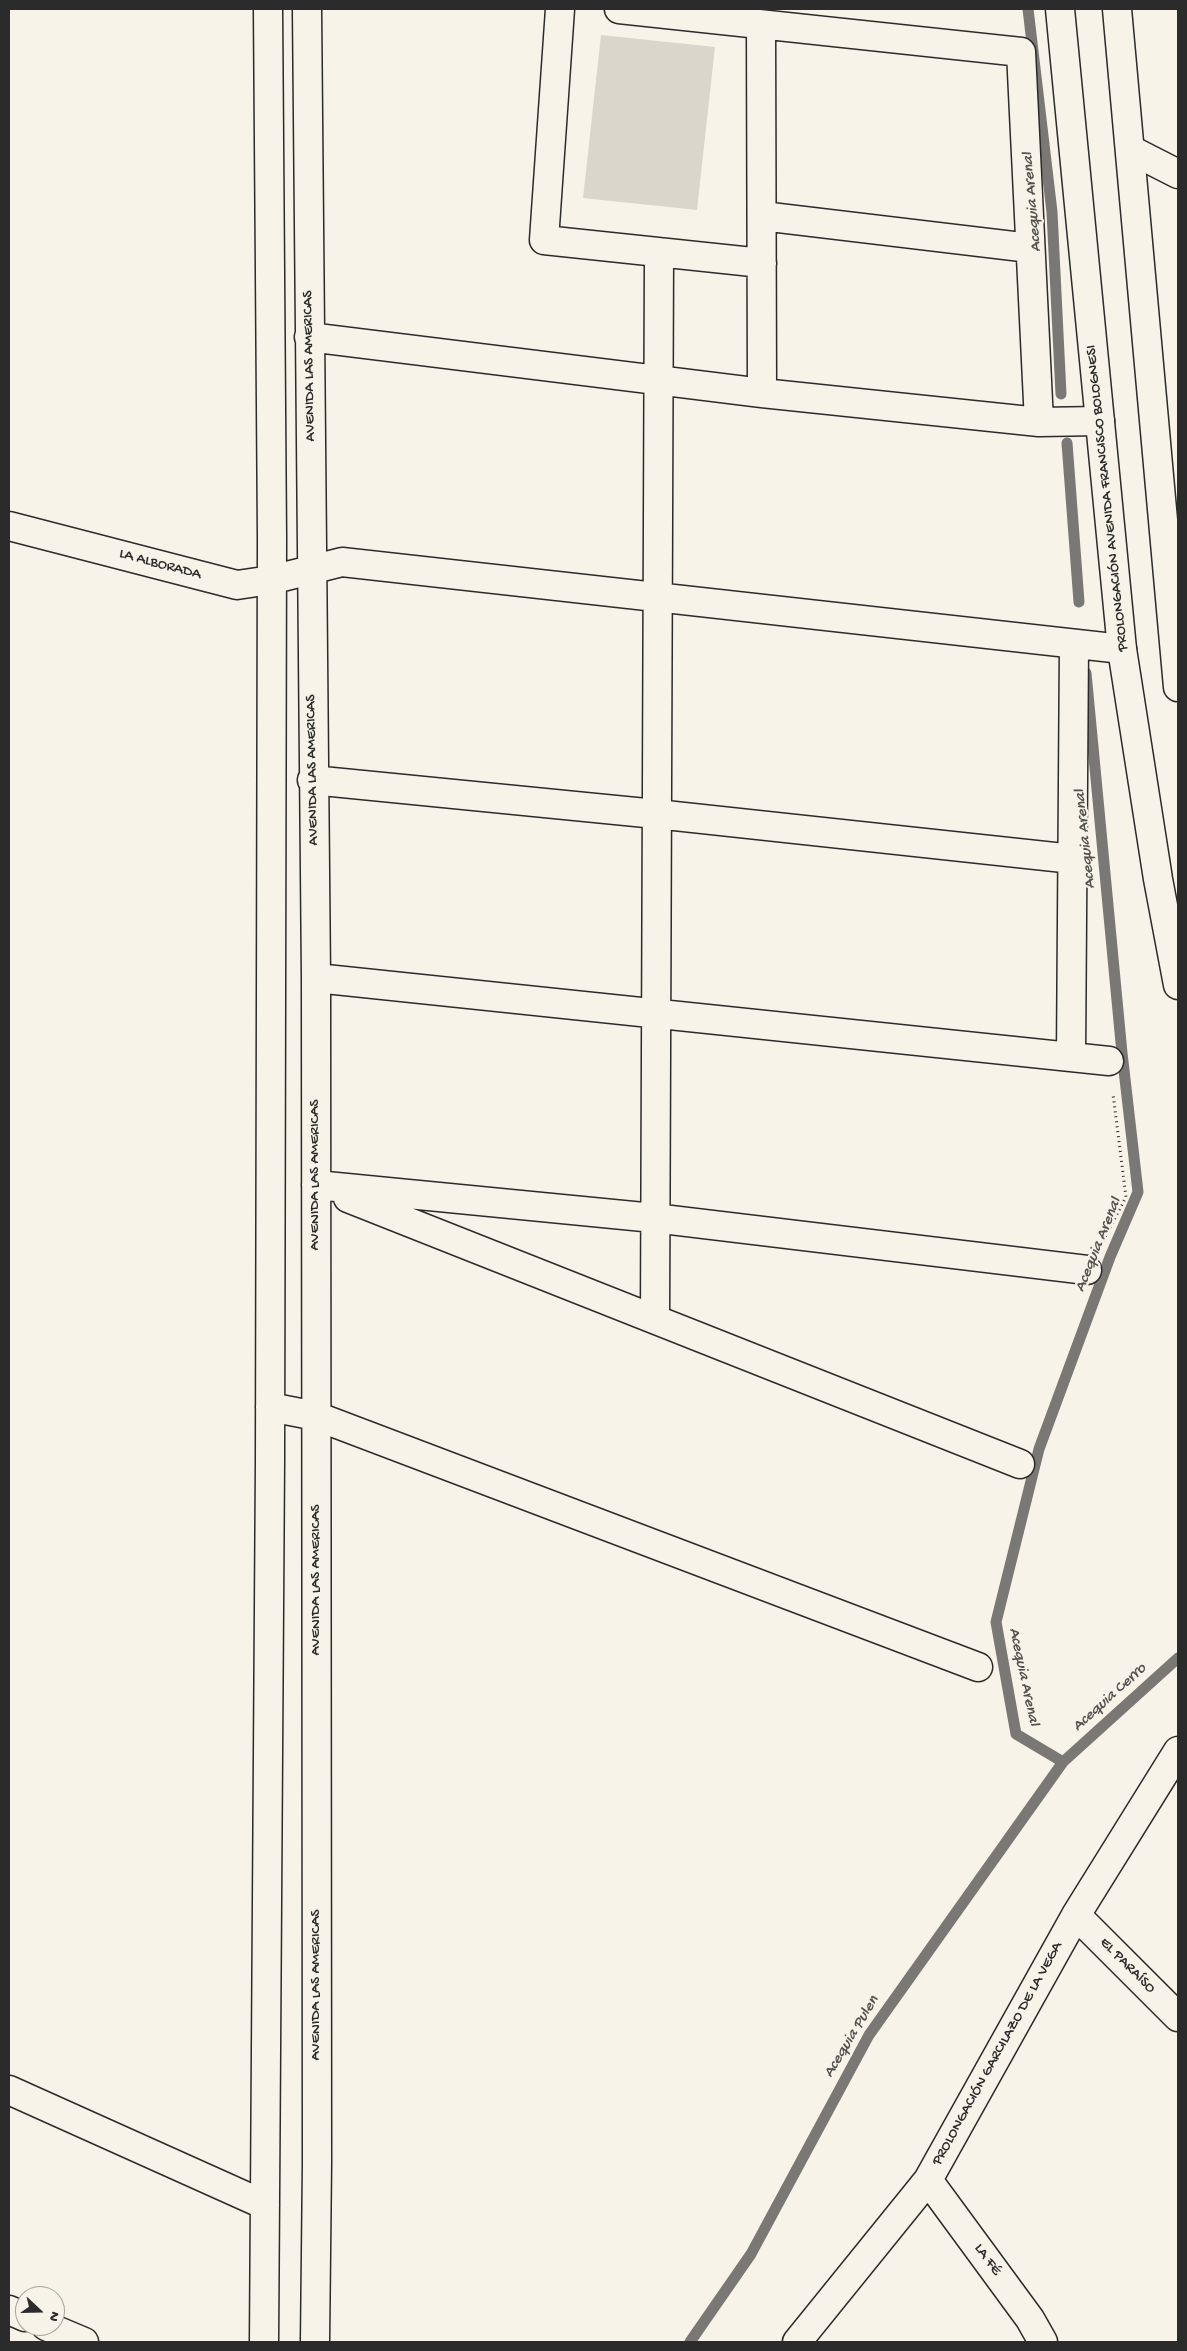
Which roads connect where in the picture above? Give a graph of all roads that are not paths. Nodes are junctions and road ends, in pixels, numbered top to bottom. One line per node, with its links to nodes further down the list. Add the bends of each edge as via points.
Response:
1 (268, 9): 21 (street)
2 (307, 9): 14 (street, AVENIDA LAS AMERICAS)
3 (560, 9): 12 (street, via 544,240)
4 (619, 9): 7 (street)
5 (1060, 9): 17 (street, PROLONGACIÓN AVENIDA FRANCISCO BOLOGNESI)
6 (1117, 9): 8 (street)
7 (761, 24): 10 (street); 11 (street, via 1020,52)
8 (1131, 150): 9 (street); 25 (street)
9 (1178, 174)
10 (762, 216): 11 (street); 13 (street)
11 (1030, 248): 18 (street)
12 (659, 252): 13 (street); 15 (street)
13 (762, 263): 16 (street)
14 (309, 336): 15 (street); 20 (street, AVENIDA LAS AMERICAS)
15 (658, 382): 16 (street); 22 (street)
16 (762, 393): 18 (street)
17 (1100, 421): 18 (street); 24 (street, PROLONGACIÓN AVENIDA FRANCISCO BOLOGNESI)
18 (1039, 422)
19 (9, 526): 21 (street, LA ALBORADA, via 237,585)
20 (312, 571): 21 (street, LA ALBORADA); 22 (street, LA ALBORADA, via 342,562); 26 (street, AVENIDA LAS AMERICAS)
21 (272, 580): 38 (street)
22 (657, 598): 23 (street, LA ALBORADA); 27 (street)
23 (1074, 644): 24 (street, LA ALBORADA); 28 (street)
24 (1122, 649): 30 (street, PROLONGACIÓN AVENIDA FRANCISCO BOLOGNESI)
25 (1177, 673)
26 (312, 780): 27 (street); 29 (street, AVENIDA LAS AMERICAS)
27 (656, 814): 28 (street); 31 (street)
28 (1072, 859): 32 (street)
29 (316, 978): 31 (street); 34 (street, AVENIDA LAS AMERICAS)
30 (1178, 985)
31 (656, 1014): 32 (street); 35 (street)
32 (1071, 1057): 33 (street)
33 (1109, 1061)
34 (316, 1185): 35 (street); 37 (street); 39 (street, AVENIDA LAS AMERICAS)
35 (654, 1218): 36 (street); 37 (street)
36 (1087, 1270)
37 (655, 1319): 40 (street)
38 (270, 1407): 39 (street); 47 (street)
39 (316, 1416): 41 (street); 51 (street, AVENIDA LAS AMERICAS)
40 (1020, 1464)
41 (978, 1667)
42 (1178, 1751): 43 (street, PROLONGACIÓN GARCILAZO DE LA VEGA)
43 (1076, 1915): 44 (street, EL PARAÍSO); 46 (street, PROLONGACIÓN GARCILAZO DE LA VEGA)
44 (1178, 2017)
45 (9, 2090): 47 (street)
46 (928, 2180): 52 (street, PROLONGACIÓN GARCILAZO DE LA VEGA); 53 (street, LA FÉ, via 1030,2319)
47 (265, 2205): 50 (street)
48 (65, 2334): 49 (street)
49 (84, 2342)
50 (264, 2342)
51 (315, 2342)
52 (796, 2342)
53 (1043, 2342)

